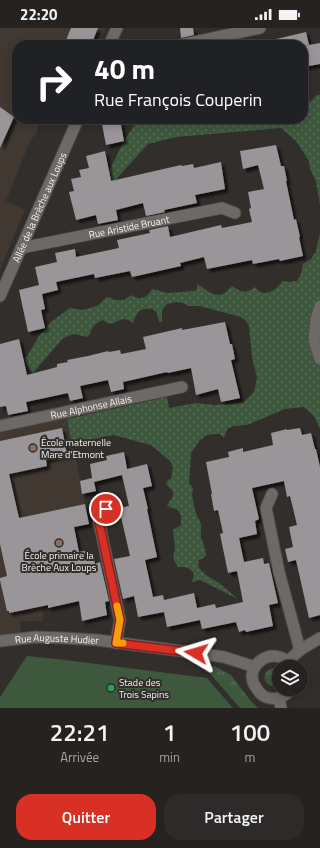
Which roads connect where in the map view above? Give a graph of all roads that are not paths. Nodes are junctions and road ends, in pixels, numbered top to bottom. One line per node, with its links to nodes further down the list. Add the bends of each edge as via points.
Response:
1 (116, 28): 3 (street)
2 (260, 28): 4 (street)
3 (111, 40)
4 (204, 40)
5 (76, 124): 7 (street, Allée de la Brèche aux Loups)
6 (235, 213): 7 (street, Rue Aristide Bruant, via 222,208)
7 (21, 248): 8 (street, Allée de la Brèche aux Loups)
8 (0, 296)
9 (320, 306): 10 (street, via 314,340)
10 (320, 359)
11 (182, 387): 12 (street, Rue Alphonse Allais)
12 (0, 426)
13 (272, 494): 18 (street, via 266,508 279,572)
14 (106, 509): 17 (street, via 99,522 120,620)
15 (320, 638): 18 (street)
16 (0, 641): 17 (street, Rue Auguste Hudier, via 51,637)
17 (116, 643): 21 (street, Rue Auguste Hudier, via 196,653)
18 (300, 650): 20 (street)
19 (285, 660): 21 (street, via 270,656)
20 (293, 660)
21 (255, 667): 22 (street, via 253,680 259,693)
22 (280, 703)

